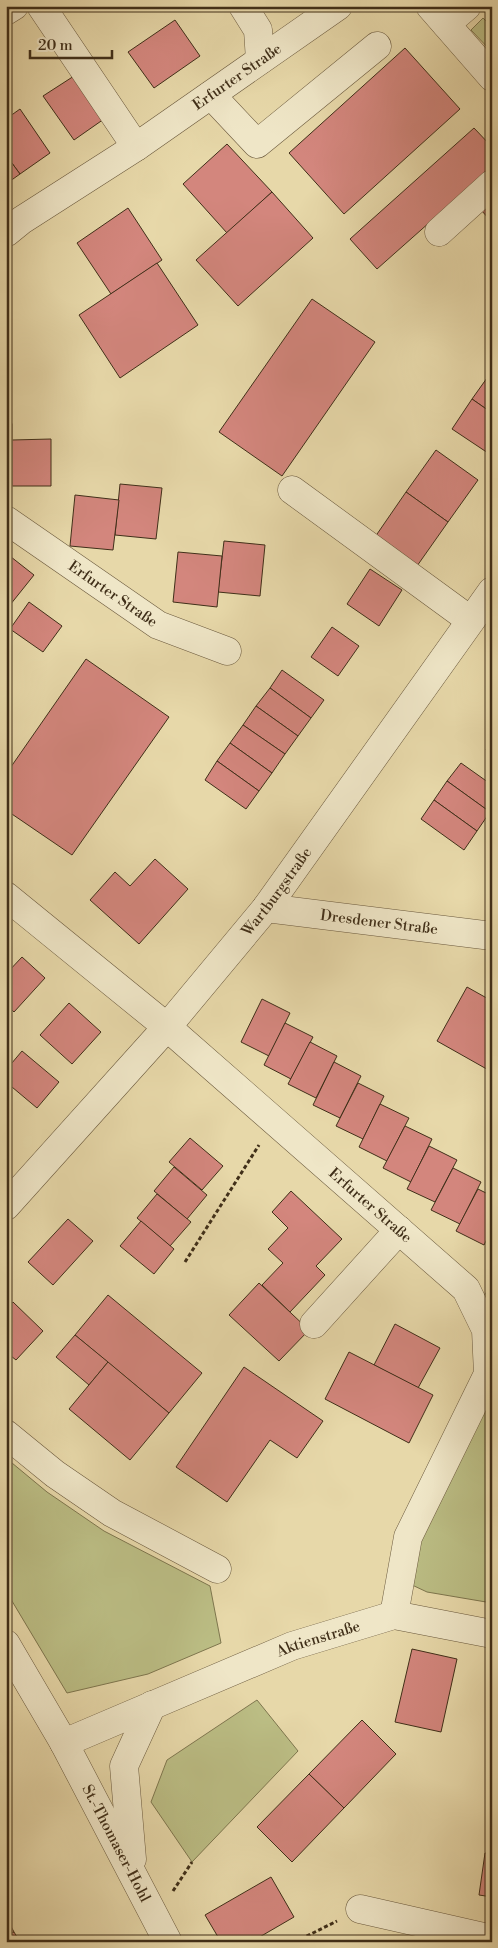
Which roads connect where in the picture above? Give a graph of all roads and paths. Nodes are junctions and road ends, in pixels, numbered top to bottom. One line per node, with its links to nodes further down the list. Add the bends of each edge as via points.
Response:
1 (14, 6): 6 (street)
2 (41, 6): 12 (street)
3 (243, 6): 9 (street, via 258,30)
4 (338, 6): 9 (street, Erfurter Straße)
5 (467, 6): 7 (street)
6 (6, 11)
7 (438, 15): 10 (street)
8 (378, 46): 11 (street, via 257,144)
9 (260, 60): 11 (street, Erfurter Straße)
10 (492, 77)
11 (211, 95): 12 (street, Erfurter Straße)
12 (136, 148): 15 (street, Erfurter Straße)
13 (492, 184): 14 (street)
14 (439, 232)
15 (6, 233)
16 (292, 490): 19 (street)
17 (6, 520): 20 (street, Erfurter Straße, via 158,625)
18 (492, 591): 19 (street, Wartburgstraße)
19 (470, 620): 22 (street, Wartburgstraße)
20 (228, 652)
21 (6, 896): 24 (street, Erfurter Straße)
22 (266, 908): 23 (street, Dresdener Straße); 24 (street, Wartburgstraße)
23 (492, 936)
24 (167, 1027): 25 (street, Erfurter Straße); 26 (street, Wartburgstraße)
25 (274, 1121): 27 (street, Erfurter Straße); 28 (path)
26 (6, 1206)
27 (399, 1230): 29 (street); 32 (street, Erfurter Straße, via 466,1289 486,1330 488,1374 408,1537)
28 (185, 1262)
29 (314, 1324)
30 (6, 1434): 31 (street, via 55,1474 112,1513)
31 (217, 1569)
32 (394, 1615): 33 (street, Aktienstraße); 35 (street, Aktienstraße, via 292,1646)
33 (492, 1634)
34 (6, 1644): 36 (street)
35 (152, 1705): 36 (street, Aktienstraße); 38 (street, via 124,1766)
36 (64, 1743): 38 (street, St.-Thomaser-Hohl)
37 (192, 1862): 39 (path)
38 (133, 1871): 42 (street, St.-Thomaser-Hohl)
39 (170, 1895)
40 (360, 1909): 41 (street); 43 (path)
41 (492, 1939)
42 (168, 1942)
43 (295, 1942)

